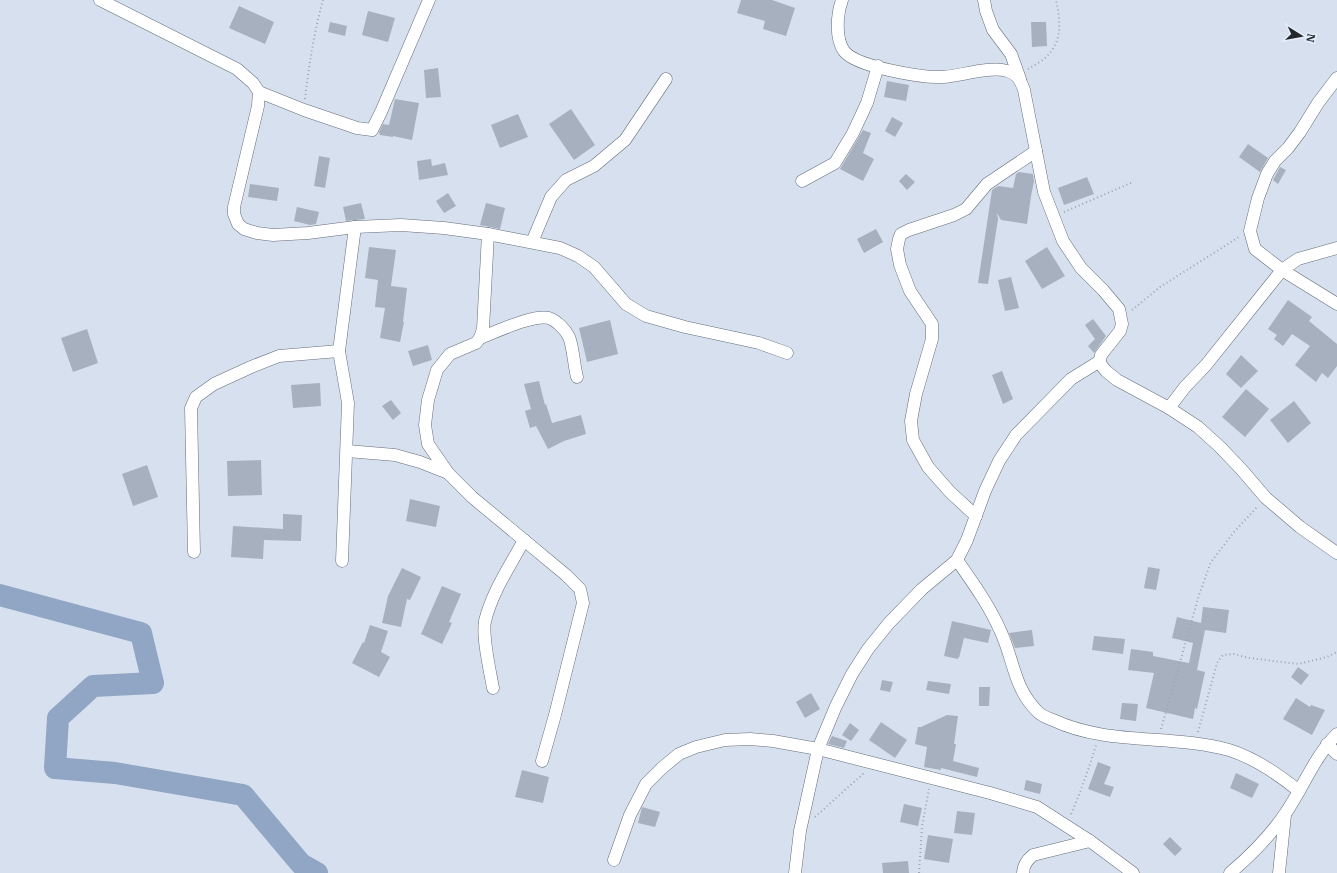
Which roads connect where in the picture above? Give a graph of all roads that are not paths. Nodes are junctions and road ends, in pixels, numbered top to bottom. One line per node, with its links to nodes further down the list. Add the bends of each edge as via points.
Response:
1 (100, 0): 9 (street, via 237,69)
2 (429, 0): 9 (street, via 372,130 357,128)
3 (842, 0): 5 (street, via 839,41 850,56)
4 (984, 0): 6 (street, via 993,30 1010,54)
5 (878, 66): 6 (street, via 924,76 943,77 995,70 1007,71); 11 (street, via 864,109 835,163)
6 (1020, 77): 10 (street)
7 (1337, 78): 16 (street, via 1300,132 1275,161 1258,198 1250,231 1255,250)
8 (666, 79): 14 (street, via 625,140 594,166 566,180 551,197)
9 (259, 92): 12 (street, via 254,126 234,207 238,224 244,229 273,235)
10 (1036, 152): 21 (street, via 1044,192 1064,241 1081,268 1119,309 1122,324 1120,331 1101,355); 26 (street, via 987,184 966,209 954,216 901,234 897,249 910,291 932,324 932,339 911,421 913,440 928,467)
11 (802, 182)
12 (355, 227): 13 (street, via 401,225); 19 (street)
13 (488, 234): 14 (street); 18 (street, via 483,329)
14 (532, 242): 20 (street, via 560,248 578,256 594,267 626,304 646,316)
15 (1337, 248): 16 (street, via 1298,259)
16 (1282, 270): 17 (street); 23 (street)
17 (1337, 304)
18 (480, 338): 22 (street, via 523,322 549,318 561,326 569,338); 25 (street, via 476,343 450,354 437,370 428,400 425,425 428,444)
19 (339, 351): 24 (street, via 348,403); 28 (street, via 279,356 214,384 196,397 191,408)
20 (787, 353)
21 (1100, 361): 23 (street, via 1106,371 1117,380); 26 (street, via 1071,379 1016,435 984,491)
22 (576, 377)
23 (1169, 408): 29 (street, via 1220,447 1266,498 1300,527)
24 (347, 451): 25 (street, via 395,455); 31 (street)
25 (448, 473): 27 (street, via 472,497)
26 (976, 516): 30 (street)
27 (524, 540): 32 (street, via 495,595 485,622); 37 (street, via 580,589 583,603)
28 (194, 552)
29 (1337, 553)
30 (957, 560): 35 (street, via 922,589 868,648 836,706); 38 (street, via 984,599 1010,653 1016,678 1026,699 1039,713 1063,725 1098,734 1195,743 1229,750 1252,759)
31 (342, 561)
32 (493, 688)
33 (1337, 734): 34 (street)
34 (1327, 744): 36 (street); 38 (street)
35 (818, 749): 40 (street, via 1036,807); 41 (street, via 773,740 750,739 725,740 680,754 646,784 630,815); 42 (street, via 800,831)
36 (1337, 754)
37 (542, 761)
38 (1299, 791): 39 (street)
39 (1285, 814): 45 (street, via 1247,859); 46 (street)
40 (1090, 841): 43 (street, via 1033,855 1026,860); 44 (street)
41 (614, 860)
42 (795, 873)
43 (1023, 873)
44 (1133, 873)
45 (1230, 873)
46 (1279, 873)

